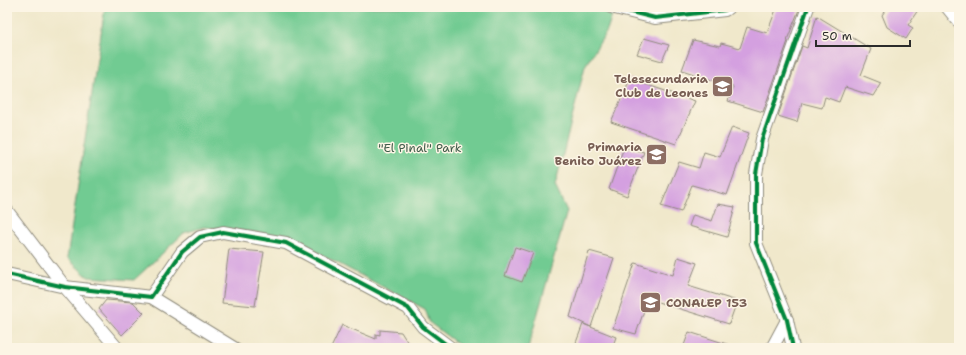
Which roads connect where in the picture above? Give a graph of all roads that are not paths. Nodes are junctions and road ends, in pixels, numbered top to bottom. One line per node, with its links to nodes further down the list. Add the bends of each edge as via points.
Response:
1 (611, 7): 2 (street, via 655,18 725,10)
2 (729, 7)
3 (808, 7): 10 (street, via 762,139 756,174 756,243)
4 (947, 7): 5 (street)
5 (959, 22)
6 (7, 211): 8 (street)
7 (7, 274): 8 (street)
8 (65, 287): 9 (street); 11 (street)
9 (151, 297): 12 (street); 13 (street, via 182,252 200,237 223,232 286,243 408,308 423,327)
10 (786, 320): 14 (street); 15 (street)
11 (117, 348)
12 (234, 348)
13 (451, 348)
14 (772, 348)
15 (793, 348)

